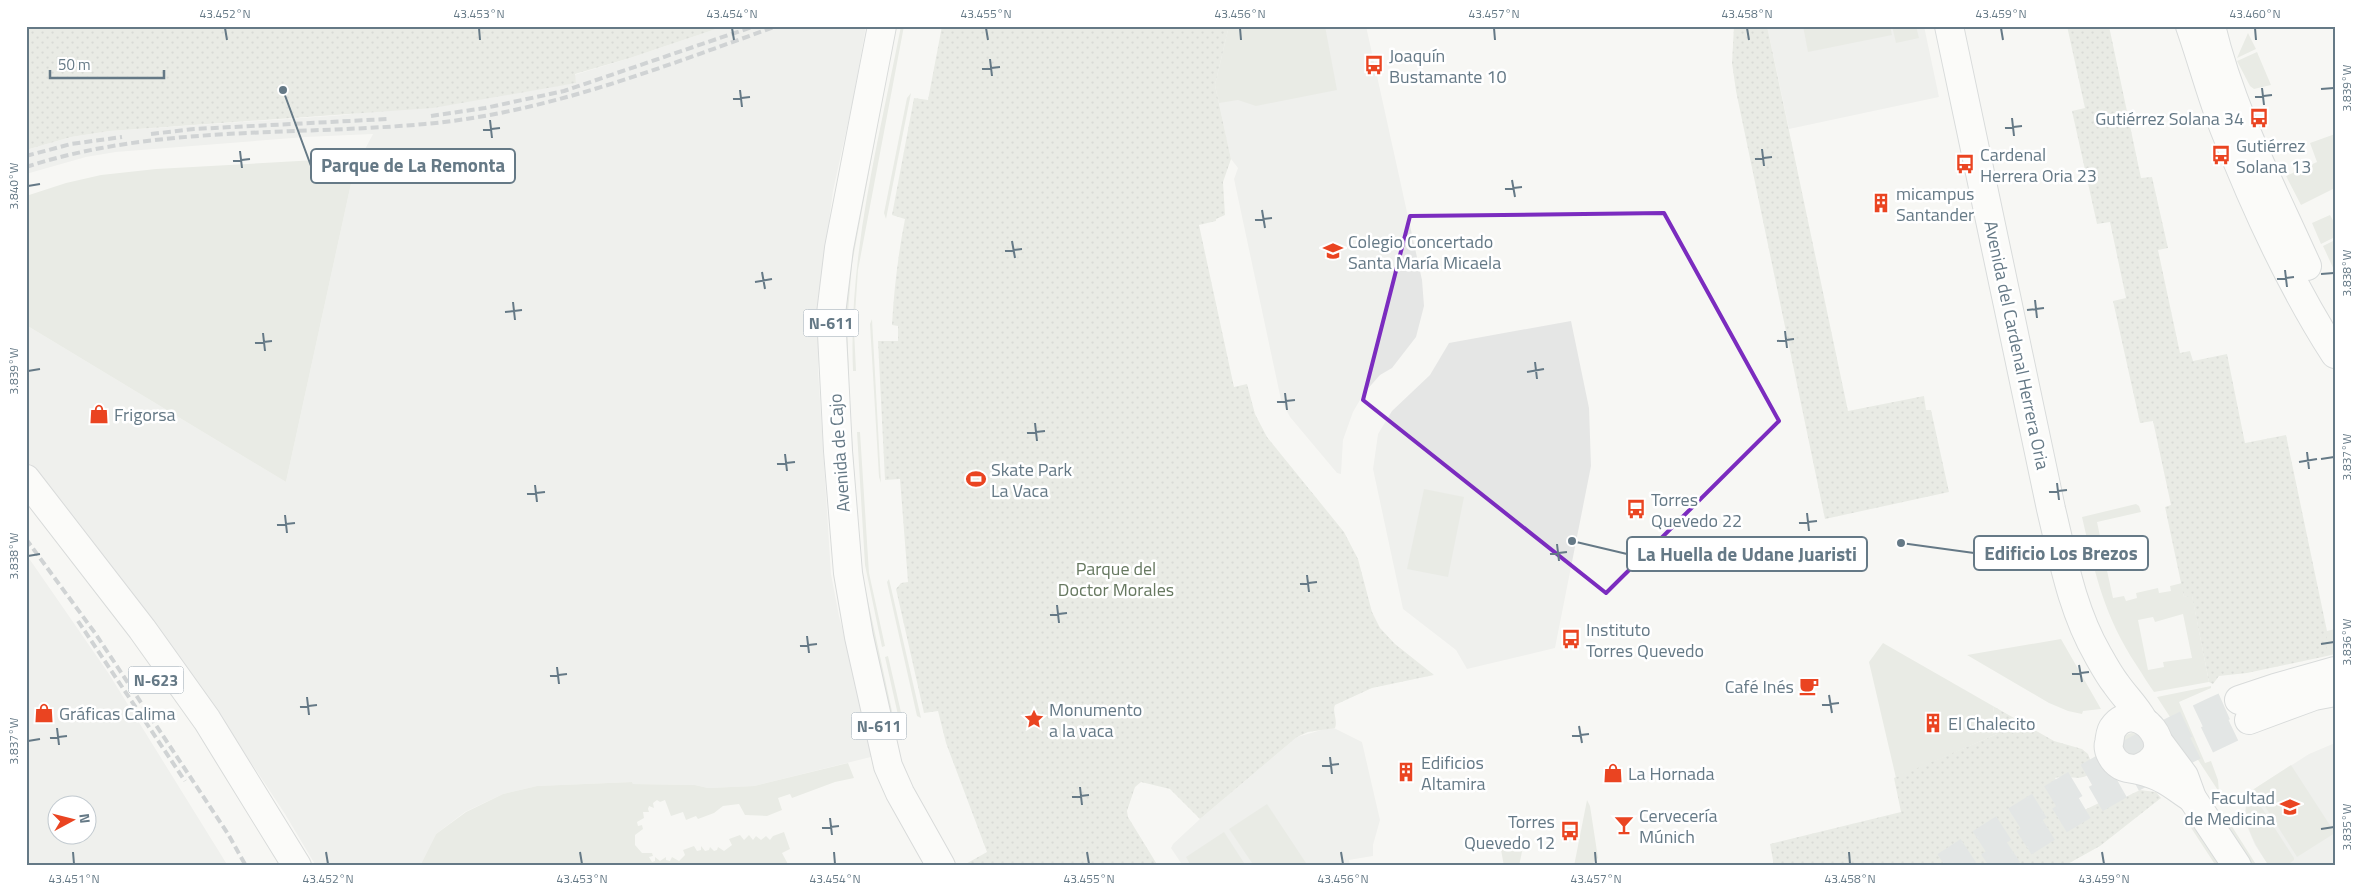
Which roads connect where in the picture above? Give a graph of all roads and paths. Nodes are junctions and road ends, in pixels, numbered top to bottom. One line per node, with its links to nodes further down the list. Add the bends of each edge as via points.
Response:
1 (882, 26): 16 (main road, Avenida de Cajo / N-611, via 839,248 831,314 838,442 848,573 888,766)
2 (1949, 26): 11 (main road, Avenida del Cardenal Herrera Oria, via 2066,572 2086,632 2115,684 2133,702)
3 (2190, 26): 6 (main road, via 2223,126 2246,182 2314,320)
4 (2211, 26): 5 (main road, via 2221,64 2264,175)
5 (2335, 323)
6 (2335, 354)
7 (26, 479): 15 (main road, N-623, via 142,629 207,720)
8 (26, 499): 14 (main road, N-623, via 184,718)
9 (2335, 671): 10 (main road, via 2274,688 2244,710)
10 (2335, 692)
11 (2141, 727): 12 (main road, via 2158,750 2145,766); 12 (main road, Avenida del Cardenal Herrera Oria, via 2113,728 2108,747 2120,765); 13 (main road, Avenida del Cardenal Herrera Oria, via 2184,776)
12 (2136, 769): 13 (main road, Avenida del Cardenal Herrera Oria, via 2163,779)
13 (2192, 798): 17 (main road, Avenida del Cardenal Herrera Oria)
14 (278, 866)
15 (298, 866)
16 (941, 866)
17 (2237, 866)

